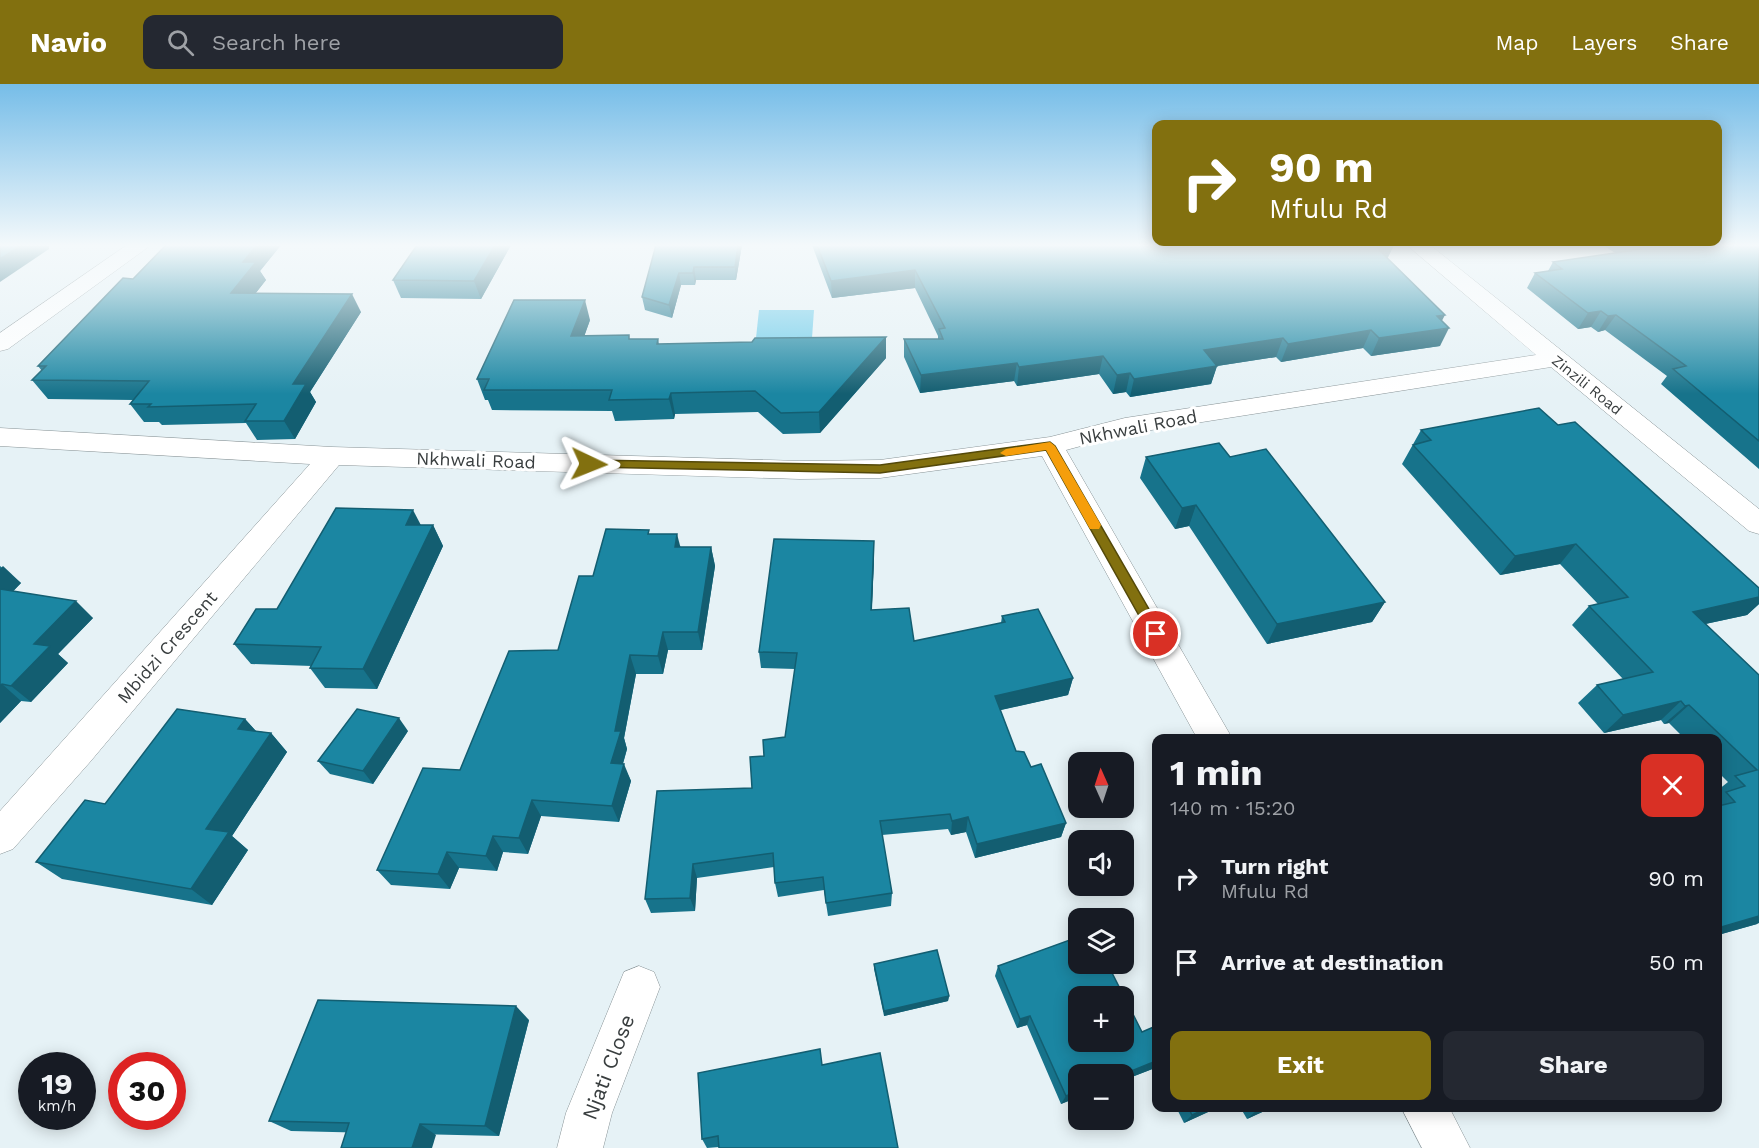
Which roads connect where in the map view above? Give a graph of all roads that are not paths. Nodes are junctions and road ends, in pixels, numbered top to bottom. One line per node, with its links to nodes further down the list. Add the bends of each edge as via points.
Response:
1 (70, 295): 3 (street)
2 (1477, 295): 4 (street, Zinzili Road)
3 (0, 344)
4 (1555, 359): 6 (street, Nkhwali Road, via 1125,426); 8 (street, Zinzili Road)
5 (0, 437): 7 (street, Nkhwali Road)
6 (1050, 446): 7 (street, Nkhwali Road, via 880,469); 9 (street)
7 (332, 456): 10 (street, Mbidzi Crescent)
8 (1759, 524)
9 (1213, 734)
10 (0, 837)
11 (639, 987): 13 (street, Njati Close, via 589,1113)
12 (1427, 1112): 14 (street)
13 (580, 1148)
14 (1447, 1148)

